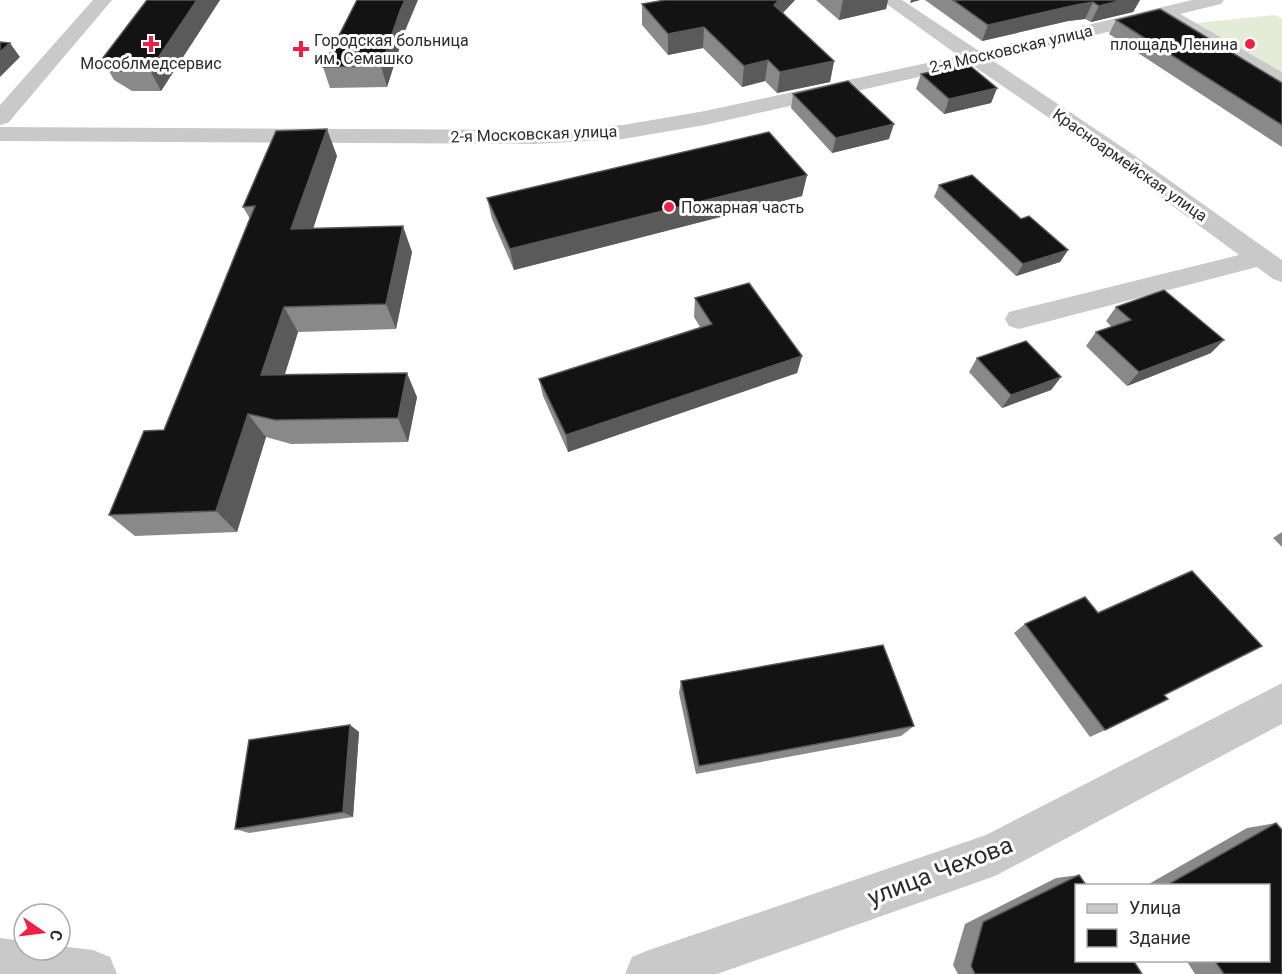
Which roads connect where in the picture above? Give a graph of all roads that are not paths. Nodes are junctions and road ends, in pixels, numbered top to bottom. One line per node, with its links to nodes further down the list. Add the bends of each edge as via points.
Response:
1 (103, 0): 8 (street)
2 (890, 0): 6 (street, Красноармейская улица)
3 (1141, 0): 5 (street)
4 (1215, 0): 5 (street, 2-я Московская улица)
5 (1163, 13): 6 (street, 2-я Московская улица); 7 (street)
6 (977, 58): 9 (street, 2-я Московская улица, via 705,118 623,132 534,137); 10 (street, Красноармейская улица)
7 (1282, 80)
8 (0, 117)
9 (0, 134)
10 (1271, 266): 11 (street)
11 (1019, 319)
12 (1282, 703): 15 (street, улица Чехова, via 995,854)
13 (0, 962): 14 (street)
14 (93, 974)
15 (649, 974)

